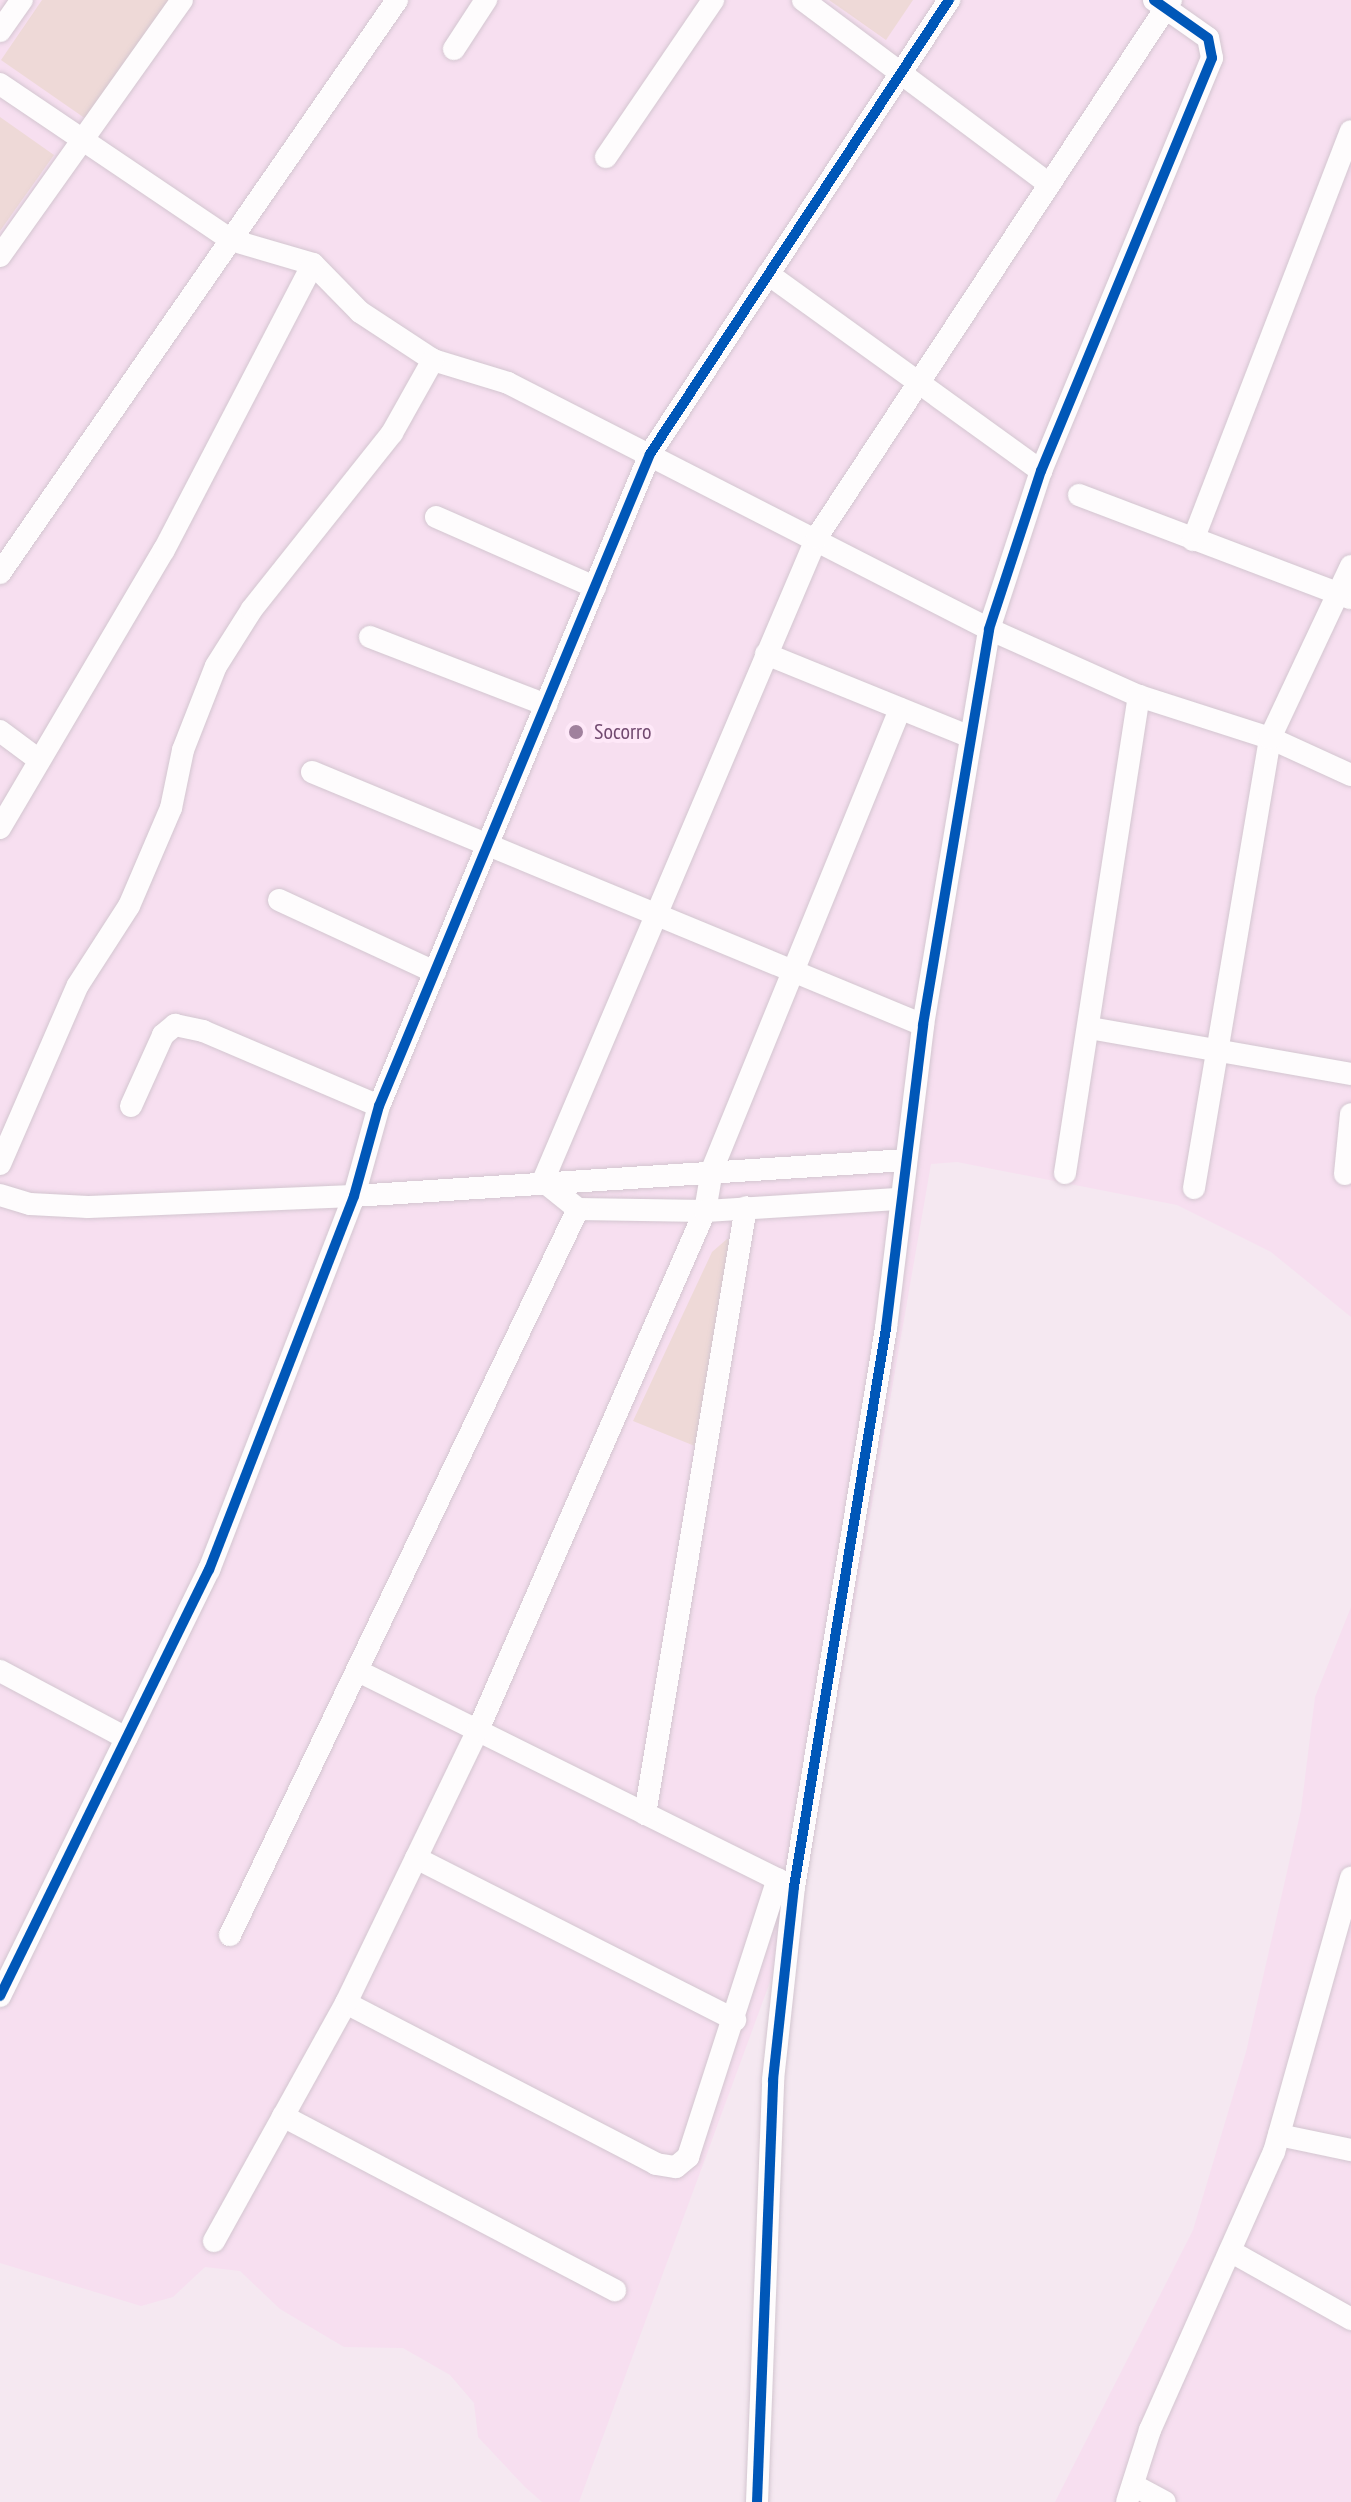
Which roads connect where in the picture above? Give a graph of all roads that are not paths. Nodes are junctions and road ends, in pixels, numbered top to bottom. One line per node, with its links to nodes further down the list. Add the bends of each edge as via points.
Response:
1 (22, 0): 9 (street)
2 (182, 0): 14 (street)
3 (397, 0): 17 (street)
4 (486, 0): 10 (street)
5 (713, 0): 15 (street)
6 (803, 0): 11 (street)
7 (949, 0): 11 (street)
8 (1163, 3): 16 (street); 24 (street, via 1208,38 1212,58)
9 (0, 31)
10 (454, 49)
11 (901, 73): 16 (street); 20 (street)
12 (0, 84): 14 (street)
13 (1351, 131): 28 (street)
14 (82, 140): 17 (street); 18 (street)
15 (606, 157)
16 (1048, 183): 22 (street)
17 (231, 240): 19 (street); 30 (street)
18 (0, 256)
19 (313, 264): 21 (street, via 360,312); 42 (street, via 164,550)
20 (768, 274): 22 (street); 23 (street)
21 (433, 360): 23 (street, via 508,383); 59 (street, via 392,433 252,609 216,666 183,750 171,808 141,878 78,985)
22 (917, 382): 24 (street); 27 (street)
23 (650, 454): 27 (street); 31 (street)
24 (1041, 471): 33 (street)
25 (1079, 495): 28 (street)
26 (436, 517): 31 (street)
27 (817, 537): 33 (street); 35 (street)
28 (1193, 540): 32 (street)
29 (1351, 566): 32 (street)
30 (0, 573)
31 (595, 587): 37 (street)
32 (1345, 597): 41 (street)
33 (989, 629): 36 (street); 40 (street)
34 (370, 637): 37 (street)
35 (766, 654): 38 (street); 48 (street)
36 (1139, 696): 41 (street); 52 (street)
37 (546, 705): 46 (street)
38 (900, 709): 40 (street); 50 (street)
39 (0, 731): 42 (street)
40 (970, 737): 51 (street)
41 (1270, 738): 44 (street); 53 (street)
42 (39, 760): 45 (street)
43 (312, 772): 46 (street)
44 (1351, 775)
45 (0, 828)
46 (488, 844): 48 (street); 49 (street)
47 (279, 900): 49 (street)
48 (654, 914): 50 (street); 63 (street)
49 (435, 972): 56 (street)
50 (792, 974): 51 (street); 60 (street)
51 (923, 1025): 58 (street)
52 (1090, 1028): 53 (street); 61 (street)
53 (1220, 1054): 54 (street); 64 (street)
54 (1351, 1074)
55 (131, 1106): 56 (street, via 163,1035 175,1025 203,1031)
56 (379, 1106): 66 (street)
57 (1351, 1114): 62 (street)
58 (906, 1160): 60 (street); 67 (street)
59 (0, 1164)
60 (712, 1170): 63 (street); 70 (street)
61 (1065, 1173)
62 (1345, 1174)
63 (543, 1181): 66 (street); 69 (street)
64 (1194, 1188)
65 (0, 1195): 66 (street, via 30,1204 88,1207)
66 (354, 1196): 74 (street, via 209,1570)
67 (898, 1199): 68 (street); 78 (street, via 886,1328)
68 (746, 1207): 70 (street); 75 (street)
69 (578, 1209): 70 (street); 72 (street)
70 (705, 1211): 73 (street)
71 (0, 1671): 74 (street)
72 (358, 1671): 73 (street); 79 (street)
73 (478, 1730): 75 (street); 76 (street)
74 (126, 1738): 80 (street)
75 (645, 1814): 78 (street)
76 (416, 1858): 81 (street); 82 (street)
77 (1351, 1878): 84 (street)
78 (786, 1883): 82 (street); 91 (street)
79 (230, 1935)
80 (0, 1996)
81 (346, 2003): 82 (street, via 665,2168 683,2164 688,2157); 83 (street)
82 (735, 2020)
83 (283, 2116): 86 (street); 88 (street)
84 (1279, 2135): 85 (street); 87 (street)
85 (1351, 2150)
86 (214, 2241)
87 (1230, 2251): 89 (street); 90 (street, via 1150,2430)
88 (615, 2290)
89 (1351, 2319)
90 (1130, 2494): 92 (street)
91 (757, 2502)
92 (1165, 2502)

